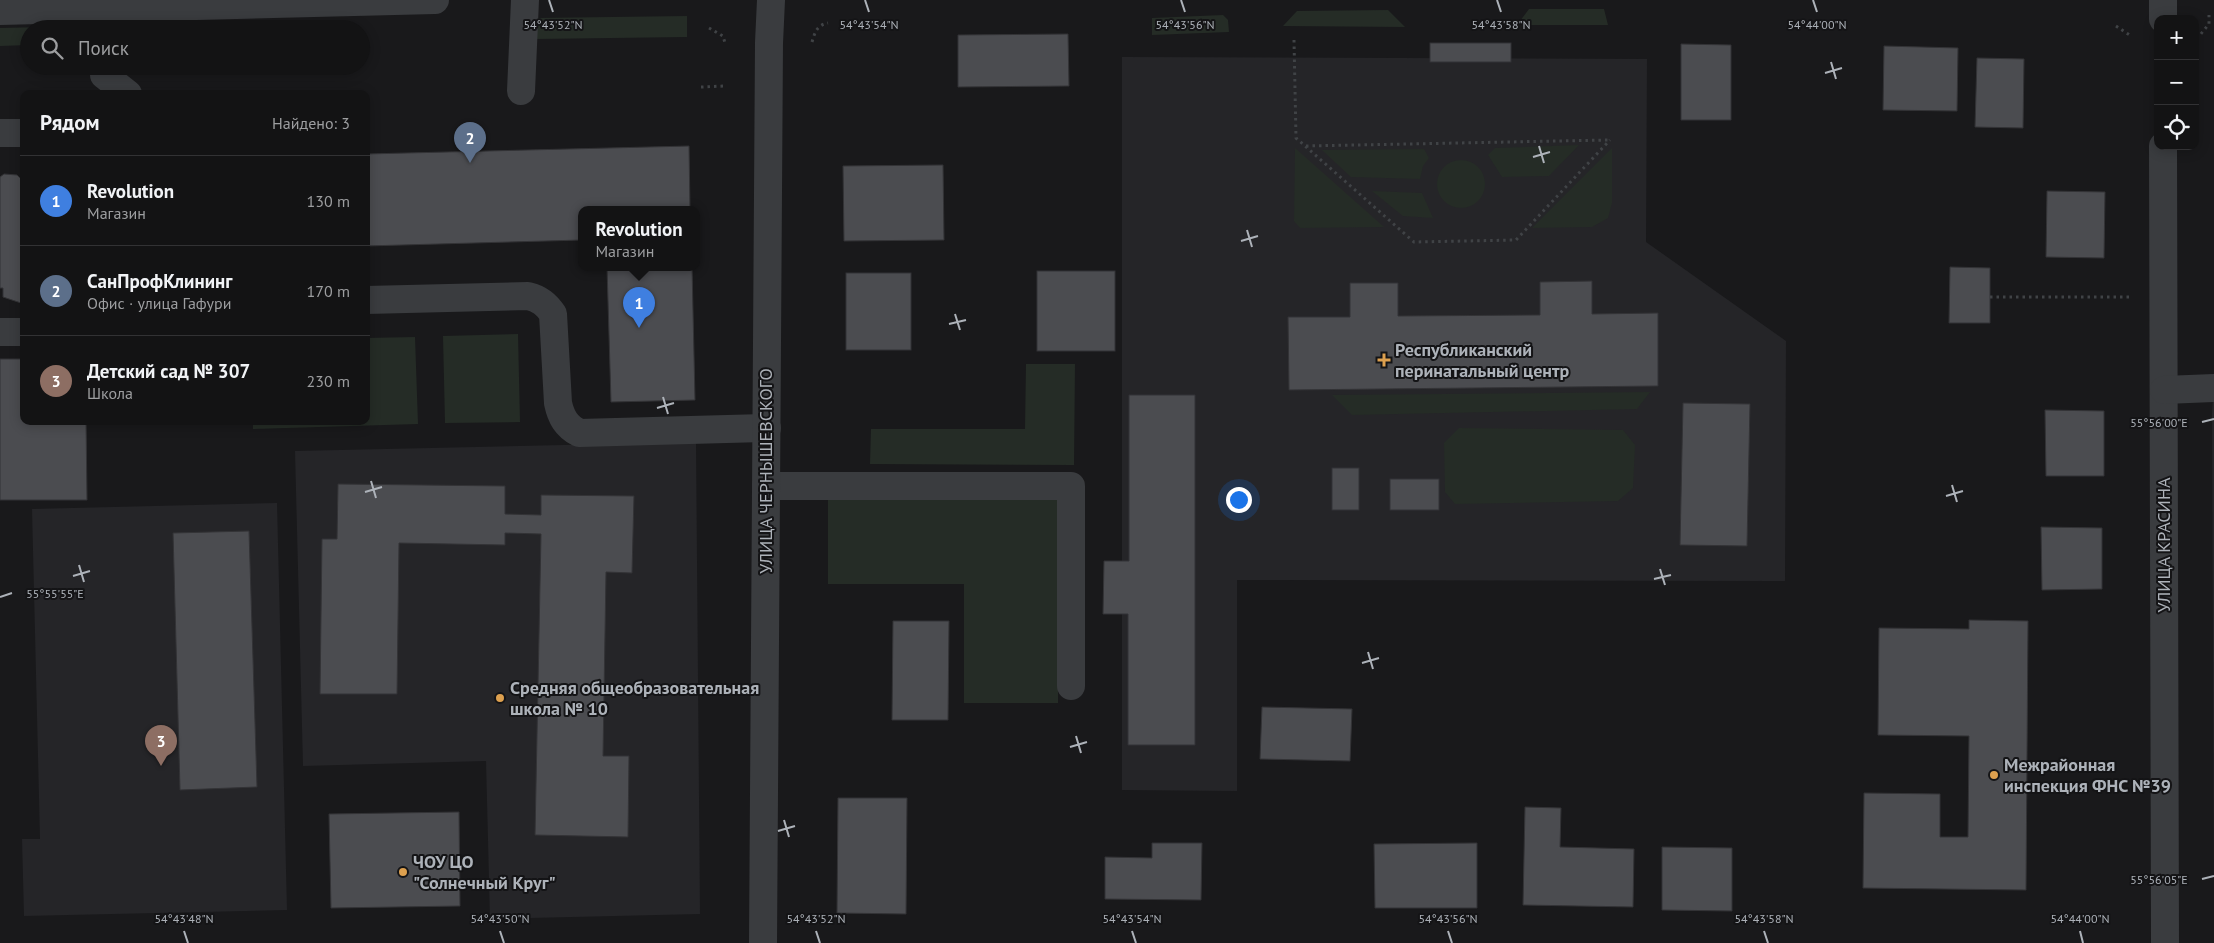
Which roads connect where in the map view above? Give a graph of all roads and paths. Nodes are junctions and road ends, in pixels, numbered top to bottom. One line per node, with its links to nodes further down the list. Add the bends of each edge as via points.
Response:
1 (435, 0): 6 (street)
2 (524, 0): 21 (street)
3 (771, 0): 33 (street, УЛИЦА ЧЕРНЫШЕВСКОГО)
4 (2163, 0): 7 (street)
5 (0, 11): 6 (street)
6 (110, 12)
7 (2163, 15)
8 (2209, 15): 12 (path, via 2209,24)
9 (828, 23): 15 (path, via 816,30)
10 (2116, 26): 13 (path)
11 (708, 28): 16 (path, via 723,36)
12 (2199, 35)
13 (2131, 36)
14 (1294, 40): 24 (path, via 1296,138)
15 (812, 42)
16 (725, 43)
17 (101, 78): 20 (street)
18 (725, 86): 19 (path)
19 (701, 87)
20 (121, 90)
21 (521, 91)
22 (0, 133): 23 (street)
23 (20, 133)
24 (1305, 146): 24 (path, via 1541,141 1610,140 1516,240 1488,241 1414,242)
25 (2164, 150): 32 (street, УЛИЦА КРАСИНА)
26 (1990, 297): 27 (path)
27 (2132, 297)
28 (370, 300): 33 (street, via 528,296 539,299 553,314 556,328 560,414 565,423 579,433)
29 (0, 332): 30 (street)
30 (20, 332)
31 (2214, 388): 32 (street)
32 (2164, 390): 37 (street, УЛИЦА КРАСИНА)
33 (767, 428): 34 (street, УЛИЦА ЧЕРНЫШЕВСКОГО)
34 (766, 486): 35 (street, via 1071,486); 36 (street, УЛИЦА ЧЕРНЫШЕВСКОГО)
35 (1071, 686)
36 (763, 943)
37 (2165, 943)

